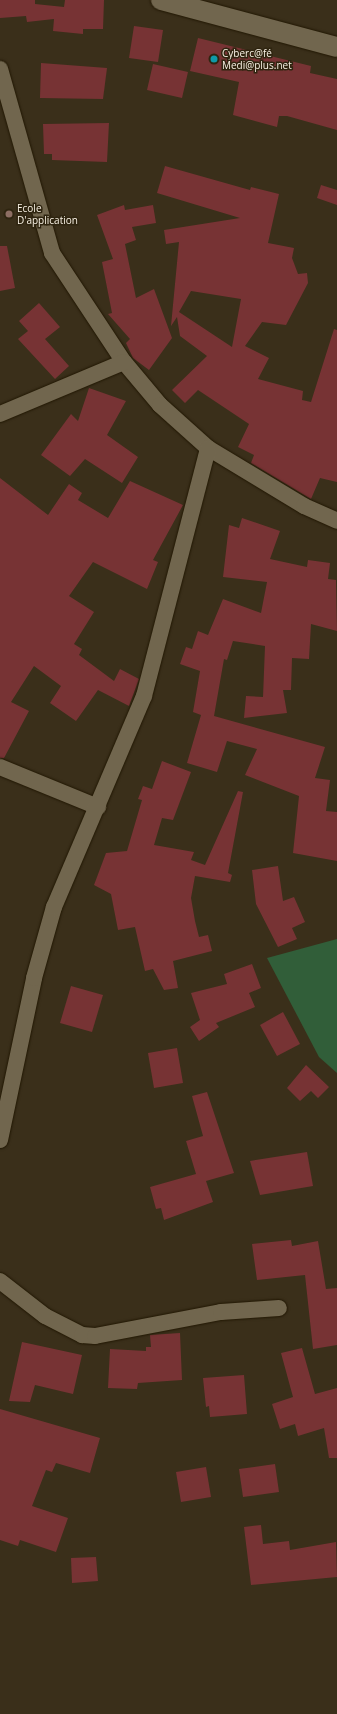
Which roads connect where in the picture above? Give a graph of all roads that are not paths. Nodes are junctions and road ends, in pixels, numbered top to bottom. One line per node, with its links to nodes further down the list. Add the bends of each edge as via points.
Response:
1 (161, 0): 2 (street)
2 (337, 46)
3 (0, 69): 4 (street, via 52,253)
4 (124, 362): 5 (street); 6 (street, via 160,405)
5 (0, 414)
6 (208, 448): 7 (street, via 304,506); 9 (street, via 144,696)
7 (337, 521)
8 (0, 767): 9 (street)
9 (98, 807): 10 (street, via 54,907 34,978)
10 (0, 1140)
11 (0, 1281): 12 (street, via 51,1319 82,1334 95,1336 221,1312)
12 (279, 1308)

